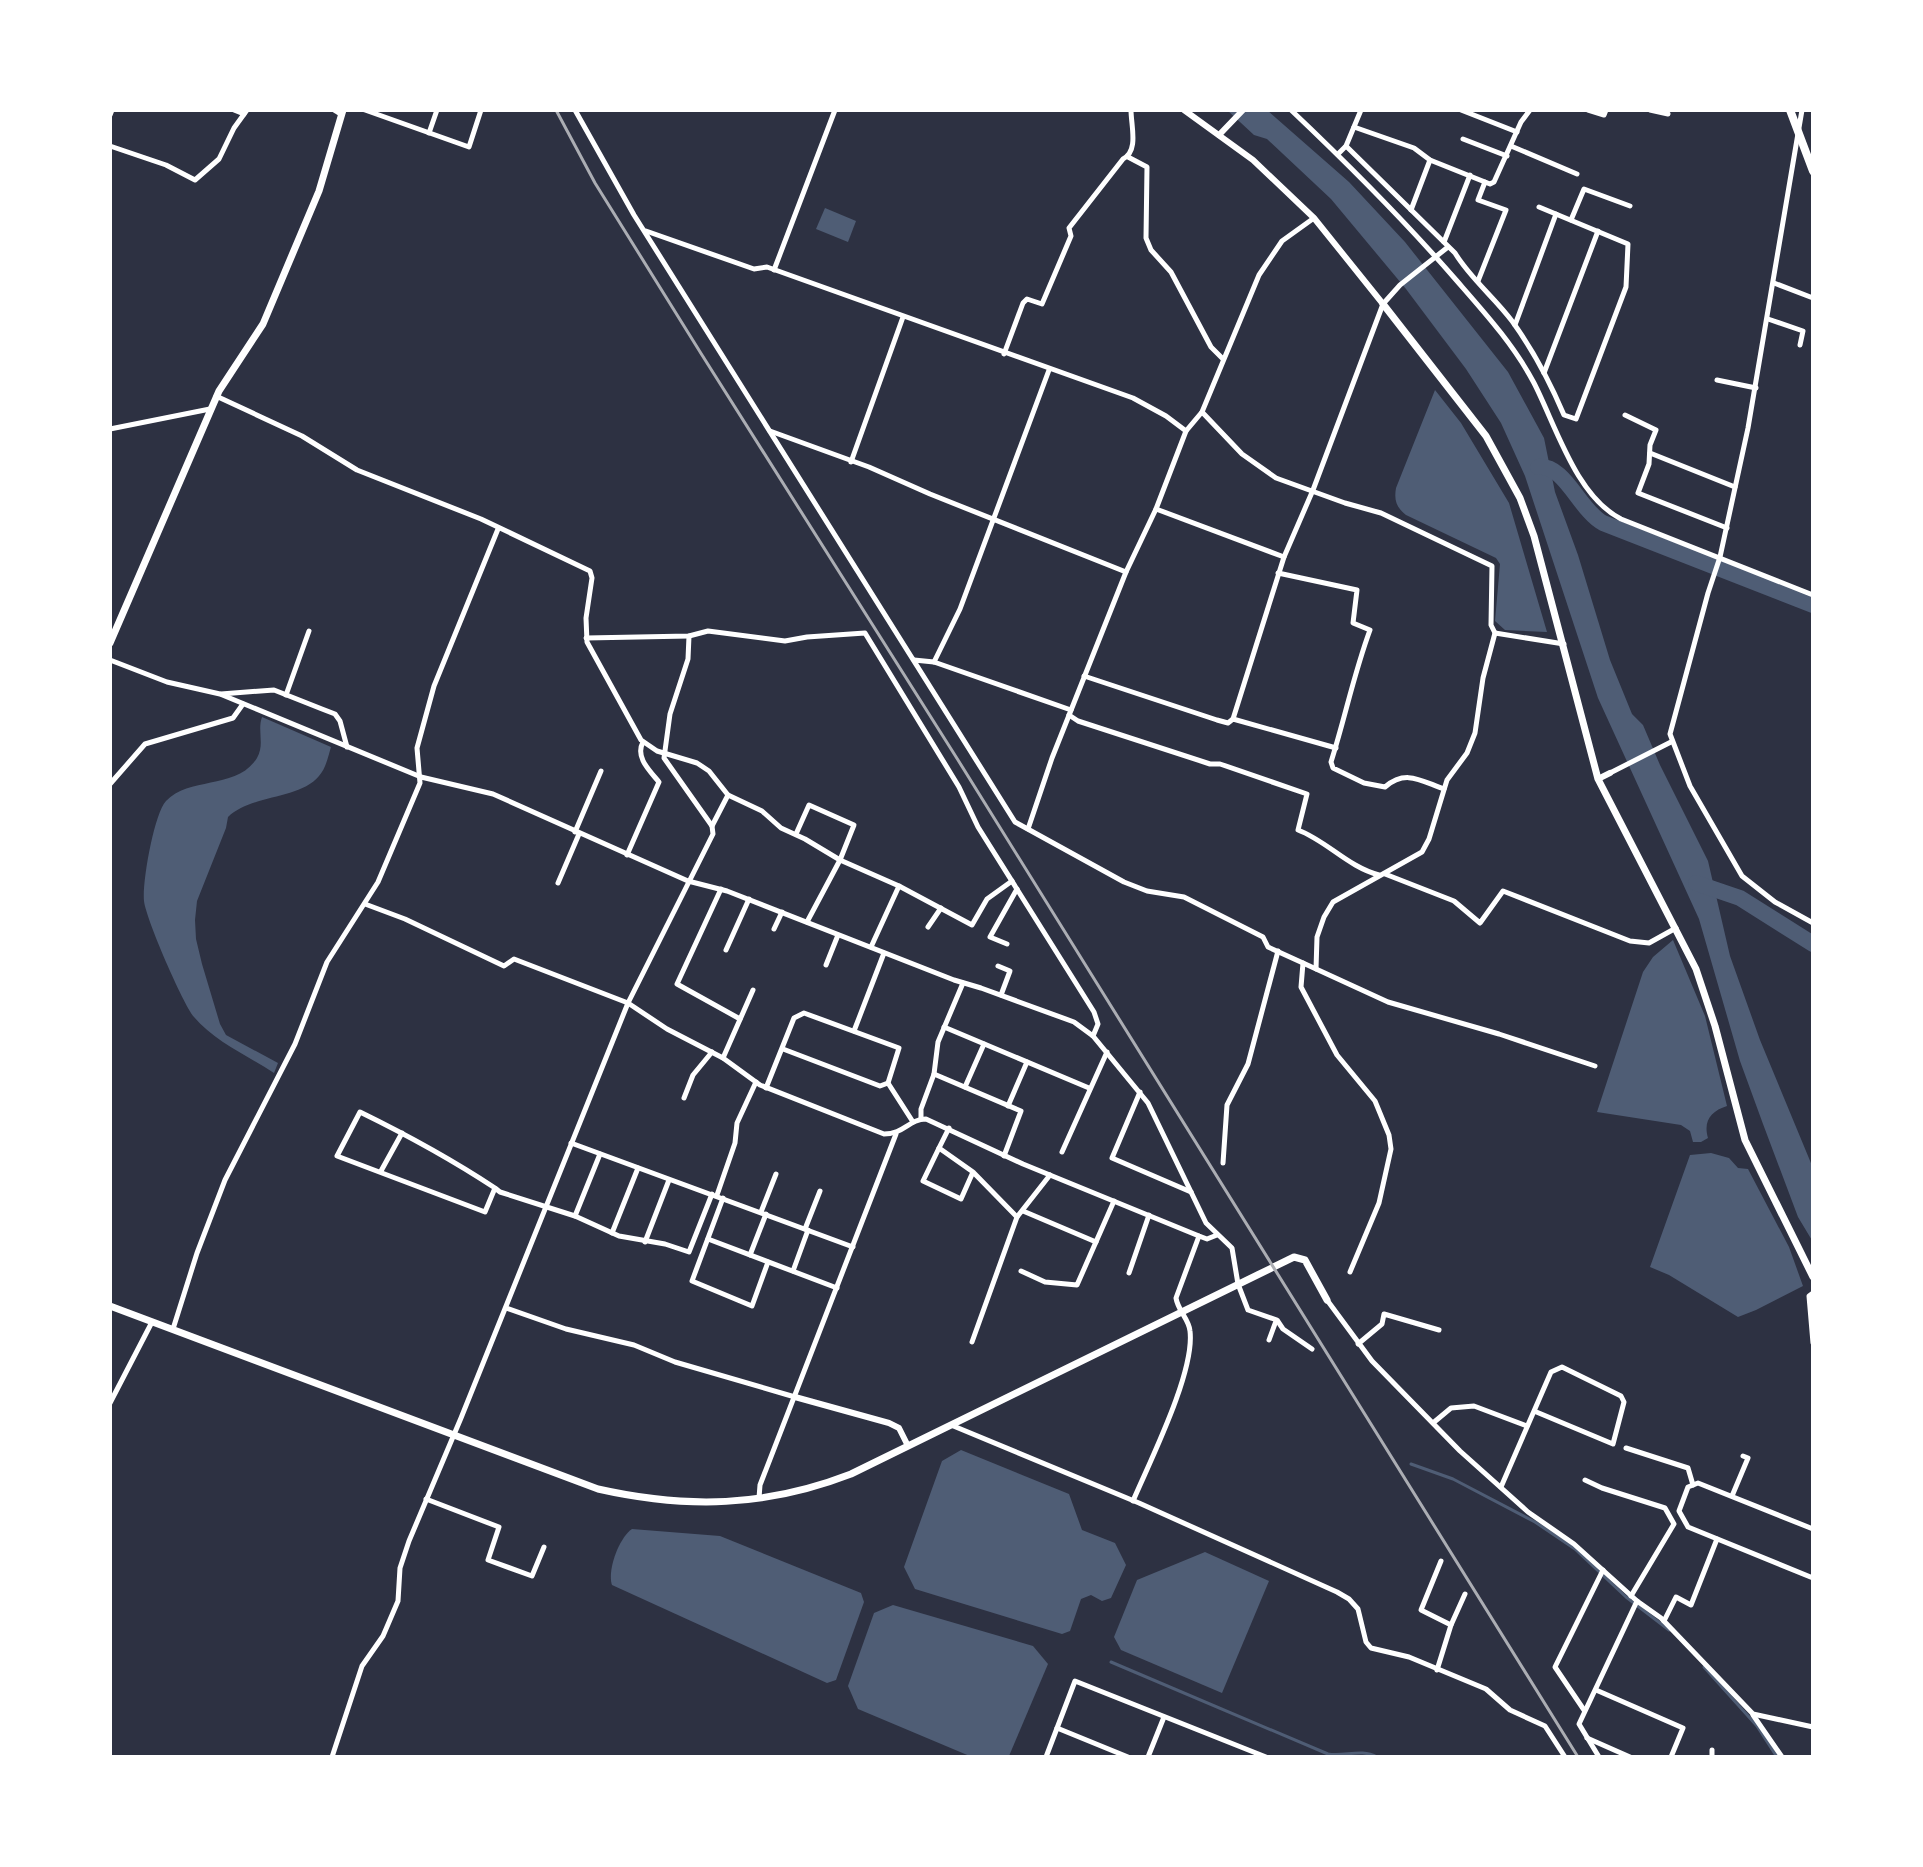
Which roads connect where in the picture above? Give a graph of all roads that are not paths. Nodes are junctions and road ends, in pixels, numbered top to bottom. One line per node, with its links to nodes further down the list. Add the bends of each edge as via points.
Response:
1 (234, 110): 20 (street)
2 (365, 110): 23 (street)
3 (395, 110): 23 (street)
4 (437, 110): 28 (street)
5 (481, 110): 28 (street, via 469,147)
6 (575, 110): 47 (street)
7 (835, 110): 51 (street)
8 (1131, 110): 35 (street, via 1133,148)
9 (1184, 110): 26 (street)
10 (1243, 110): 26 (street)
11 (1291, 110): 33 (street)
12 (1361, 110): 24 (street)
13 (1461, 110): 27 (street)
14 (1530, 110): 27 (street)
15 (1588, 110): 16 (street, via 1604,115)
16 (1606, 110)
17 (1650, 110): 22 (street)
18 (1790, 110): 25 (highway)
19 (1802, 110): 25 (street)
20 (246, 112): 30 (street, via 219,159 195,180)
21 (340, 112): 66 (main road, via 319,191 263,324)
22 (1668, 114)
23 (392, 119): 28 (street)
24 (1354, 127): 31 (street); 36 (street, via 1414,148)
25 (1798, 131): 37 (highway); 53 (street)
26 (1222, 132): 45 (street)
27 (1517, 132): 32 (street)
28 (429, 133)
29 (1463, 139): 34 (street)
30 (110, 146)
31 (1346, 146): 33 (street); 43 (street)
32 (1511, 146): 34 (street); 38 (street)
33 (1338, 154): 50 (street)
34 (1507, 156): 40 (street, via 1494,182)
35 (1128, 157): 60 (street, via 1069,228 1071,236 1042,304 1027,299 1023,303); 61 (street, via 1147,167 1146,238 1151,250 1171,272 1211,347)
36 (1430, 160): 39 (street); 43 (street)
37 (1813, 171)
38 (1577, 174)
39 (1470, 175): 40 (street); 49 (street)
40 (1485, 182): 52 (street, via 1478,200 1506,210)
41 (1630, 206): 46 (street, via 1584,189)
42 (1539, 207): 44 (street)
43 (1411, 210): 49 (street)
44 (1556, 214): 46 (street); 58 (street)
45 (1314, 218): 55 (street); 61 (street, via 1282,241 1259,275)
46 (1571, 220): 48 (street)
47 (644, 230): 51 (street, via 754,269); 71 (street)
48 (1598, 231): 63 (street); 63 (street, via 1628,244 1626,287 1576,419 1564,415)
49 (1446, 244): 50 (street); 52 (street)
50 (1434, 258): 55 (street); 82 (street, via 1519,358 1600,505 1621,519)
51 (774, 270): 56 (street)
52 (1478, 281): 58 (street)
53 (1774, 283): 54 (street); 57 (street)
54 (1813, 298)
55 (1383, 304): 76 (street); 91 (main road, via 1501,461 1534,536)
56 (903, 317): 60 (street); 74 (street)
57 (1768, 319): 59 (street, via 1803,331); 65 (street)
58 (1515, 325): 63 (street)
59 (1800, 345)
60 (1004, 354): 62 (street)
61 (1223, 359): 68 (street)
62 (1049, 370): 72 (street, via 1133,398); 78 (street)
63 (1544, 373)
64 (1717, 380): 65 (street)
65 (1756, 388): 75 (street)
66 (216, 396): 67 (main road); 80 (street, via 302,436 357,470)
67 (210, 409): 70 (street); 90 (main road)
68 (1202, 412): 72 (street); 76 (street, via 1259,467)
69 (1625, 415): 73 (street, via 1656,430)
70 (110, 429)
71 (769, 430): 74 (street); 93 (street)
72 (1186, 431): 77 (street)
73 (1650, 453): 75 (street); 79 (street, via 1638,493)
74 (851, 462): 78 (street)
75 (1735, 487): 79 (street)
76 (1313, 490): 81 (street); 87 (street, via 1381,513 1492,566)
77 (1156, 509): 81 (street); 83 (street)
78 (993, 520): 83 (street); 94 (street)
79 (1727, 528): 82 (street)
80 (498, 529): 89 (street, via 590,571); 108 (street, via 434,686 417,748)
81 (1284, 557): 84 (street)
82 (1720, 557): 85 (street); 102 (street, via 1671,726)
83 (1126, 572): 95 (street)
84 (1278, 573): 100 (street); 104 (street, via 1357,590 1353,623 1370,630)
85 (1813, 595)
86 (309, 631): 97 (street)
87 (1495, 633): 91 (street); 111 (street, via 1475,733)
88 (689, 636): 89 (street); 105 (street); 121 (street, via 716,631 785,641 865,633)
89 (586, 638): 101 (street)
90 (110, 643)
91 (1565, 645): 109 (main road)
92 (110, 660): 96 (street, via 167,682)
93 (914, 660): 94 (street); 114 (street, via 1015,822)
94 (934, 662): 99 (street)
95 (1084, 676): 99 (street); 100 (street, via 1228,723)
96 (220, 694): 97 (street, via 274,690); 98 (street)
97 (286, 695): 103 (street, via 335,714)
98 (243, 704): 103 (street); 110 (street, via 233,718 145,744)
99 (1070, 712): 114 (street); 119 (street, via 1078,721 1307,794 1298,830)
100 (1233, 719): 104 (street)
101 (643, 742): 105 (street); 117 (street, via 643,761 659,782)
102 (1671, 742): 107 (street); 131 (street, via 1742,876)
103 (347, 748): 108 (street)
104 (1336, 748): 111 (street, via 1331,762 1342,775 1385,787 1404,776)
105 (665, 753): 112 (street, via 709,771); 113 (street)
106 (601, 771): 115 (street)
107 (1610, 773): 109 (street)
108 (421, 777): 115 (street, via 493,794); 127 (street)
109 (1598, 779): 133 (main road)
110 (110, 784)
111 (1444, 789): 119 (street, via 1422,852)
112 (728, 795): 113 (street); 116 (street)
113 (712, 826): 120 (street, via 713,834)
114 (1028, 829): 139 (street, via 1124,882 1184,897 1263,937)
115 (577, 833): 117 (street); 122 (street)
116 (796, 834): 118 (street); 118 (street, via 809,805 854,825)
117 (627, 855): 120 (street)
118 (840, 860): 123 (street); 130 (street)
119 (1382, 875): 133 (street, via 1454,901 1480,923 1503,891 1630,941 1649,943); 144 (street, via 1333,902 1317,937)
120 (688, 881): 124 (street); 148 (street)
121 (1012, 881): 125 (street); 128 (street, via 987,899 972,925)
122 (558, 883)
123 (899, 886): 128 (street); 137 (street)
124 (721, 889): 126 (street); 149 (street, via 677,984)
125 (1017, 889): 136 (street, via 990,937); 152 (street, via 1094,1012 1098,1024)
126 (749, 899): 129 (street); 138 (street)
127 (365, 904): 148 (street, via 504,966 514,959); 221 (street, via 327,962 295,1044 225,1180)
128 (941, 908): 132 (street)
129 (782, 912): 130 (street); 134 (street)
130 (807, 922): 135 (street)
131 (1813, 923)
132 (928, 927)
133 (1676, 928): 211 (main road, via 1715,1026 1745,1140)
134 (774, 929)
135 (838, 935): 137 (street); 142 (street)
136 (1007, 944)
137 (871, 947): 140 (street)
138 (726, 950)
139 (1278, 951): 141 (street); 179 (street, via 1248,1064 1227,1105)
140 (884, 953): 145 (street); 151 (street)
141 (1303, 963): 144 (street); 209 (street, via 1301,987 1337,1055 1375,1101 1389,1135 1391,1149 1379,1203)
142 (826, 965)
143 (998, 966): 147 (street, via 1010,971)
144 (1316, 969): 159 (street, via 1388,1002)
145 (963, 983): 147 (street); 150 (street)
146 (753, 990): 149 (street)
147 (1001, 995): 152 (street, via 1074,1022)
148 (628, 1003): 155 (street); 174 (street)
149 (740, 1019): 157 (street)
150 (944, 1027): 153 (street); 160 (street)
151 (854, 1031): 154 (street, via 804,1013 794,1018); 162 (street, via 899,1048)
152 (1093, 1036): 156 (street)
153 (984, 1044): 158 (street); 163 (street)
154 (783, 1049): 162 (street, via 880,1086); 164 (street)
155 (712, 1052): 157 (street); 167 (street, via 693,1075)
156 (1107, 1052): 165 (street); 166 (street)
157 (723, 1058): 161 (street)
158 (1027, 1062): 165 (street); 168 (street)
159 (1595, 1066)
160 (934, 1074): 163 (street); 169 (street)
161 (756, 1082): 164 (street); 189 (street, via 737,1123)
162 (888, 1083): 170 (street)
163 (965, 1087): 168 (street)
164 (766, 1088): 173 (street, via 884,1134)
165 (1089, 1088): 176 (street)
166 (1140, 1091): 188 (street); 188 (street, via 1112,1158)
167 (684, 1098)
168 (1008, 1106): 178 (street, via 1021,1111)
169 (921, 1118): 170 (street); 171 (street)
170 (913, 1122): 173 (street)
171 (949, 1128): 175 (street); 178 (street)
172 (402, 1133): 181 (street); 181 (street, via 360,1112 337,1156); 186 (street)
173 (896, 1134): 204 (street)
174 (571, 1143): 177 (street); 191 (street)
175 (939, 1148): 182 (street); 182 (street, via 923,1181 961,1199)
176 (1062, 1152)
177 (600, 1154): 180 (street); 195 (street)
178 (1004, 1156): 184 (street)
179 (1223, 1163)
180 (638, 1168): 185 (street); 198 (street)
181 (381, 1171): 186 (street, via 485,1212)
182 (973, 1172): 196 (street)
183 (776, 1174): 193 (street)
184 (1050, 1175): 190 (street); 192 (street)
185 (669, 1180): 189 (street); 202 (street)
186 (495, 1188): 191 (street)
187 (820, 1191): 197 (street)
188 (1191, 1192): 199 (street)
189 (717, 1196): 193 (street); 201 (street); 202 (street, via 689,1252)
190 (1114, 1201): 194 (street); 203 (street)
191 (545, 1206): 195 (street); 217 (street)
192 (1023, 1211): 196 (street); 203 (street)
193 (764, 1213): 197 (street); 205 (street)
194 (1149, 1215): 200 (street); 210 (street)
195 (575, 1216): 198 (street)
196 (1017, 1217): 224 (street)
197 (807, 1229): 204 (street); 207 (street)
198 (612, 1233): 202 (street)
199 (1217, 1235): 200 (street); 212 (street, via 1232,1248)
200 (1199, 1236): 218 (street, via 1176,1298)
201 (708, 1239): 205 (street); 206 (street, via 692,1281 752,1306)
202 (645, 1242)
203 (1096, 1242): 208 (street, via 1077,1285 1045,1282)
204 (853, 1247): 213 (street)
205 (750, 1255): 206 (street)
206 (768, 1262): 207 (street)
207 (793, 1271): 213 (street)
208 (1021, 1271)
209 (1350, 1272)
210 (1129, 1273)
211 (1813, 1277)
212 (1238, 1284): 215 (main road, via 1300,1257); 218 (main road); 219 (street, via 1248,1310)
213 (837, 1288): 228 (street)
214 (1813, 1293): 225 (street)
215 (1327, 1300): 226 (street)
216 (110, 1306): 220 (main road)
217 (506, 1308): 228 (street); 234 (street)
218 (1181, 1313): 232 (main road); 244 (street, via 1190,1328 1189,1360)
219 (1277, 1320): 223 (street); 227 (street)
220 (152, 1322): 221 (main road); 229 (street)
221 (172, 1330): 234 (main road)
222 (1439, 1330): 226 (street, via 1384,1314 1382,1324)
223 (1269, 1340)
224 (972, 1342)
225 (1813, 1343)
226 (1358, 1344): 231 (street)
227 (1312, 1349)
228 (795, 1397): 235 (street, via 889,1423 899,1428); 243 (street)
229 (110, 1403)
230 (1534, 1411): 230 (street, via 1551,1372 1562,1367 1624,1402 1613,1444); 233 (street)
231 (1433, 1423): 233 (street, via 1451,1408 1474,1406); 240 (street)
232 (951, 1425): 235 (main road); 244 (street)
233 (1527, 1426): 240 (street)
234 (453, 1436): 242 (street); 243 (main road, via 620,1494 687,1503)
235 (908, 1446): 243 (main road, via 822,1485)
236 (1626, 1448): 239 (street, via 1688,1468)
237 (1743, 1456): 241 (street, via 1748,1458)
238 (1585, 1480): 246 (street, via 1665,1508)
239 (1693, 1485): 241 (street); 245 (street)
240 (1501, 1487): 251 (street)
241 (1732, 1496): 247 (street)
242 (426, 1499): 249 (street, via 499,1527 488,1560 536,1577); 266 (street, via 402,1557 398,1601 362,1666)
243 (759, 1499)
244 (1133, 1501): 258 (street, via 1349,1599 1358,1609 1371,1648)
245 (1680, 1514): 246 (street); 248 (street, via 1688,1527)
246 (1671, 1519): 254 (street, via 1674,1524)
247 (1813, 1529)
248 (1717, 1539): 252 (street); 256 (street, via 1691,1605 1676,1597)
249 (544, 1547)
250 (1441, 1561): 257 (street, via 1421,1610)
251 (1602, 1572): 254 (street); 260 (street, via 1555,1667)
252 (1813, 1578)
253 (1465, 1594): 257 (street)
254 (1631, 1596): 255 (street)
255 (1636, 1603): 256 (street); 259 (street)
256 (1664, 1621): 261 (street)
257 (1451, 1625): 258 (street)
258 (1437, 1670): 271 (street, via 1486,1689 1510,1710 1545,1726)
259 (1596, 1690): 260 (street); 274 (street, via 1683,1728)
260 (1585, 1711): 265 (street, via 1579,1724)
261 (1753, 1714): 263 (street); 275 (street)
262 (1164, 1717): 264 (street, via 1075,1681); 269 (street); 270 (street)
263 (1813, 1727)
264 (1057, 1728): 267 (street); 268 (street)
265 (1587, 1738): 272 (street); 273 (street)
266 (332, 1757)
267 (1046, 1757)
268 (1128, 1757)
269 (1148, 1757)
270 (1266, 1757)
271 (1565, 1757)
272 (1599, 1757)
273 (1630, 1757)
274 (1671, 1757)
275 (1782, 1757)

